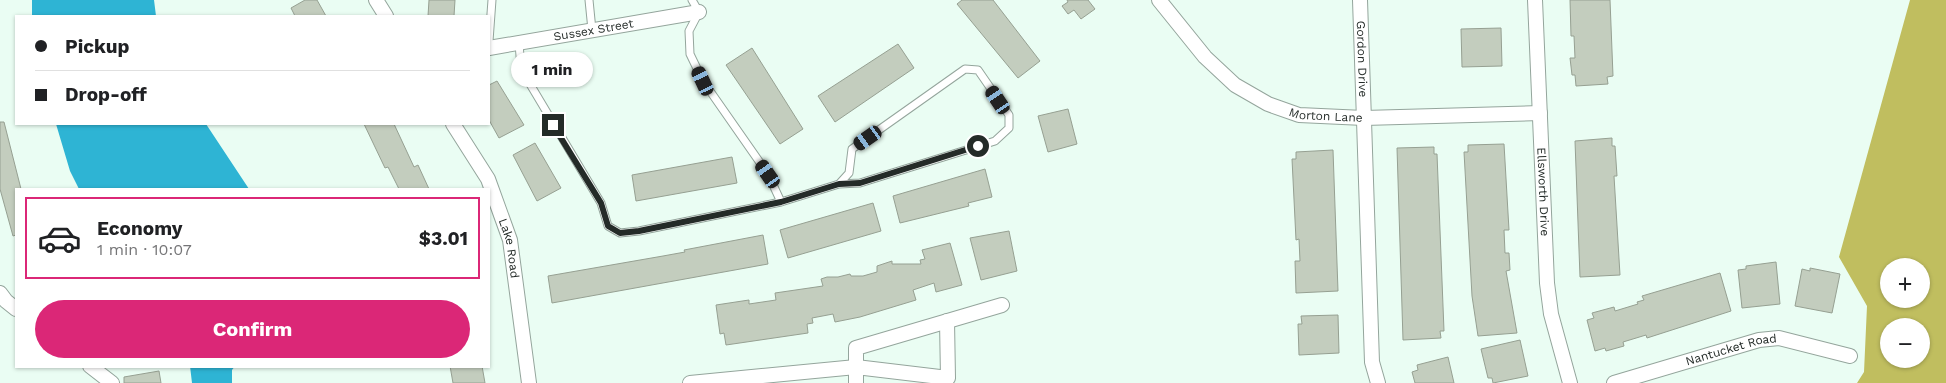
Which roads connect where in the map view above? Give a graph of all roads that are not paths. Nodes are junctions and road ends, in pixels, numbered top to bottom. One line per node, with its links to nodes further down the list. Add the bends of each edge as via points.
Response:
1 (376, 0): 8 (street)
2 (492, 0): 9 (lane)
3 (590, 0): 10 (lane)
4 (1159, 0): 14 (street, Morton Lane, via 1205,57 1229,80 1268,104 1299,115)
5 (1360, 0): 14 (street, Gordon Drive)
6 (1535, 0): 13 (street, Ellsworth Drive)
7 (695, 6): 10 (street, Sussex Street); 17 (lane, via 689,31 690,54 703,81 768,174)
8 (385, 15)
9 (490, 27)
10 (592, 30): 11 (street, Sussex Street)
11 (518, 43): 12 (street, Sussex Street); 17 (lane, via 521,68 601,203 608,226 620,233 639,231)
12 (490, 48)
13 (1540, 113): 14 (street, Morton Lane); 30 (street, Ellsworth Drive, via 1547,283 1551,314)
14 (1364, 118): 29 (street, Gordon Drive, via 1372,362)
15 (454, 125): 26 (street, Lake Road, via 488,179 510,240)
16 (839, 184): 16 (lane, via 849,173 852,149 965,69 978,70 1009,115 1008,128 995,141 860,183); 17 (lane)
17 (781, 202)
18 (0, 293): 20 (street)
19 (1002, 305): 21 (street)
20 (15, 308)
21 (947, 321): 23 (street, via 856,348); 23 (street, via 948,378)
22 (1850, 356): 31 (street, Nantucket Road, via 1779,338 1759,340)
23 (856, 367): 27 (street); 28 (street)
24 (93, 368): 25 (street)
25 (112, 383)
26 (529, 383)
27 (690, 383)
28 (856, 383)
29 (1378, 383)
30 (1570, 383)
31 (1614, 383)

